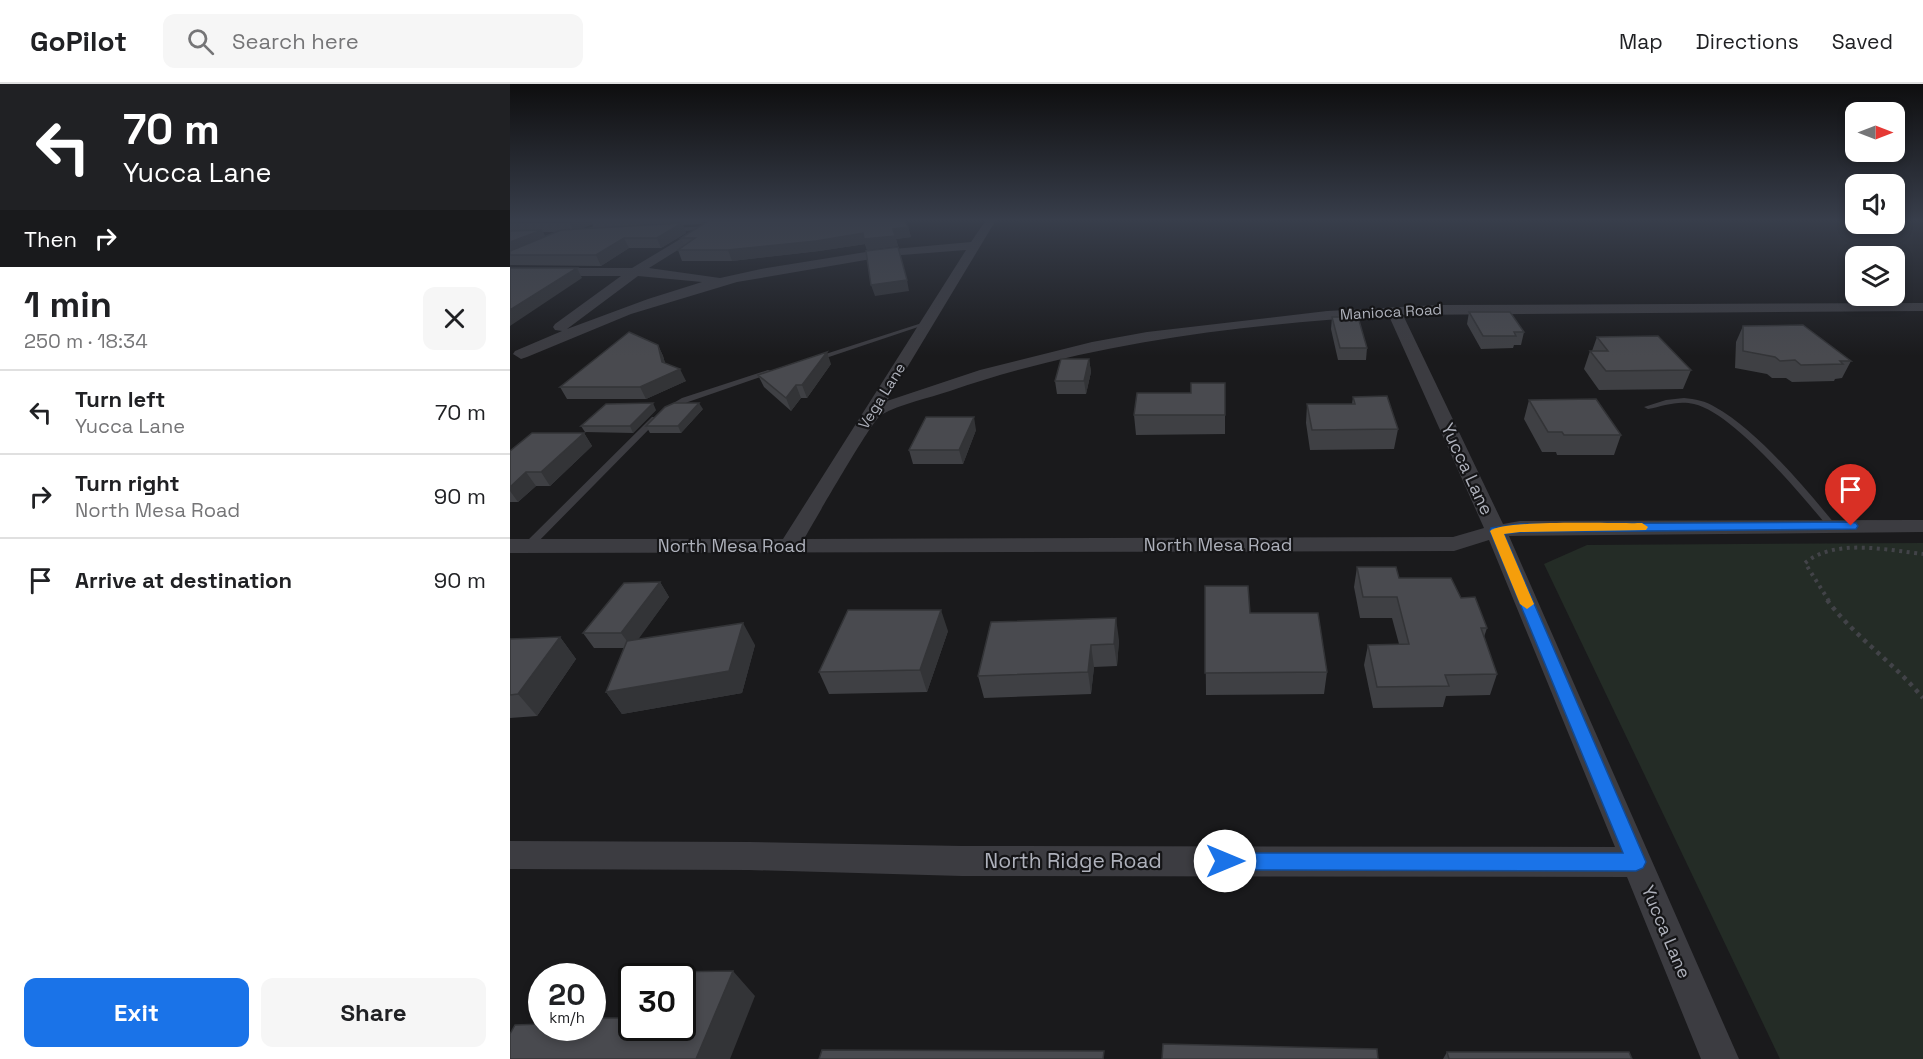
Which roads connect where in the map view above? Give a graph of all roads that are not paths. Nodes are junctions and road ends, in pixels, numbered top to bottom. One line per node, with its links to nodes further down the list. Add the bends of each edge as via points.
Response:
1 (644, 266): 5 (street)
2 (801, 266): 6 (street)
3 (962, 266): 9 (street, Vega Lane)
4 (510, 272): 5 (street)
5 (634, 272): 6 (street); 10 (street)
6 (724, 281): 10 (street, via 631,309)
7 (1923, 307): 8 (street, Manioca Road)
8 (1394, 310): 14 (street, Manioca Road, via 1235,326 1092,347 986,373); 17 (street, Yucca Lane)
9 (927, 323): 11 (lane); 14 (street, Vega Lane)
10 (515, 358)
11 (806, 361)
12 (784, 368): 18 (lane, via 664,410)
13 (1648, 407): 15 (lane, via 1678,399 1700,402 1718,411 1793,480)
14 (872, 412): 19 (street, Vega Lane)
15 (1832, 526): 16 (street, North Mesa Road); 17 (street, North Mesa Road)
16 (1923, 526)
17 (1496, 531): 19 (street, North Mesa Road, via 1454,544); 21 (street, Yucca Lane)
18 (519, 546): 19 (street, North Mesa Road)
19 (789, 546)
20 (510, 855): 21 (street, North Ridge Road, via 962,861)
21 (1636, 862): 22 (street, Yucca Lane)
22 (1720, 1059)

